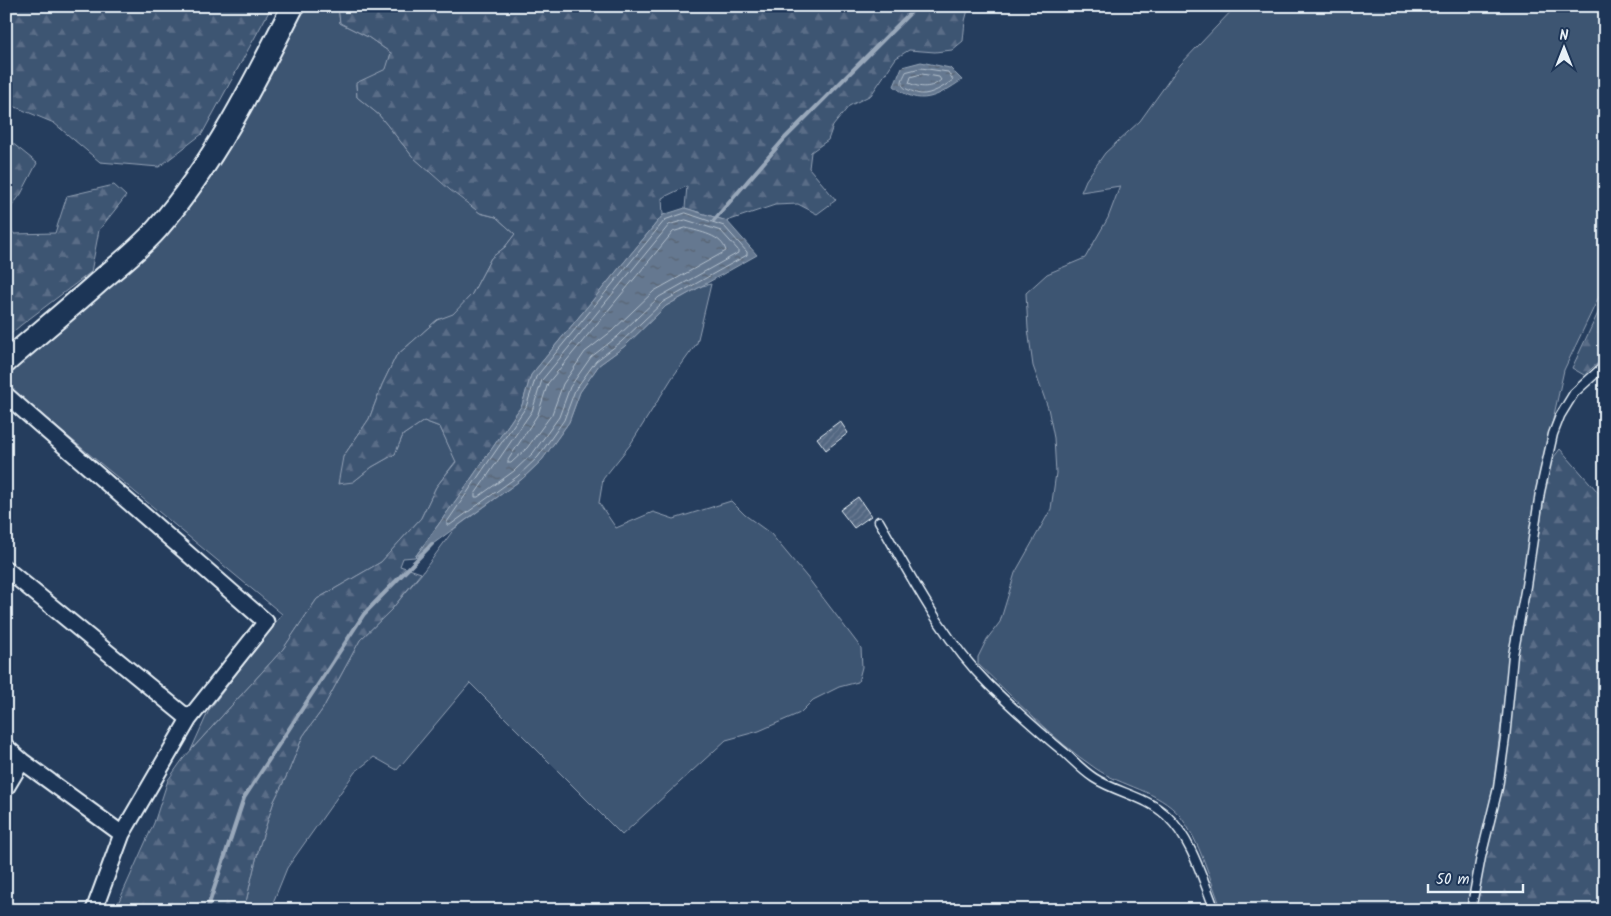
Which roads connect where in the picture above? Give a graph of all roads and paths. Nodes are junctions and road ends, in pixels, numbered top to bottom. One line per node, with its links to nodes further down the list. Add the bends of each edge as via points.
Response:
1 (293, 6): 2 (street, via 254,82 217,144 162,223)
2 (6, 362)
3 (1605, 365): 14 (lane, via 1574,393 1553,434 1513,655 1498,788)
4 (6, 395): 7 (street, via 266,622)
5 (879, 521): 13 (lane, via 946,635 988,684 1093,777 1114,790 1155,806 1167,816 1192,852)
6 (6, 569): 7 (street)
7 (189, 719): 11 (street)
8 (6, 747): 9 (street)
9 (22, 760): 10 (street); 11 (street)
10 (6, 788)
11 (122, 834): 12 (street)
12 (94, 910)
13 (1215, 910)
14 (1471, 910)

